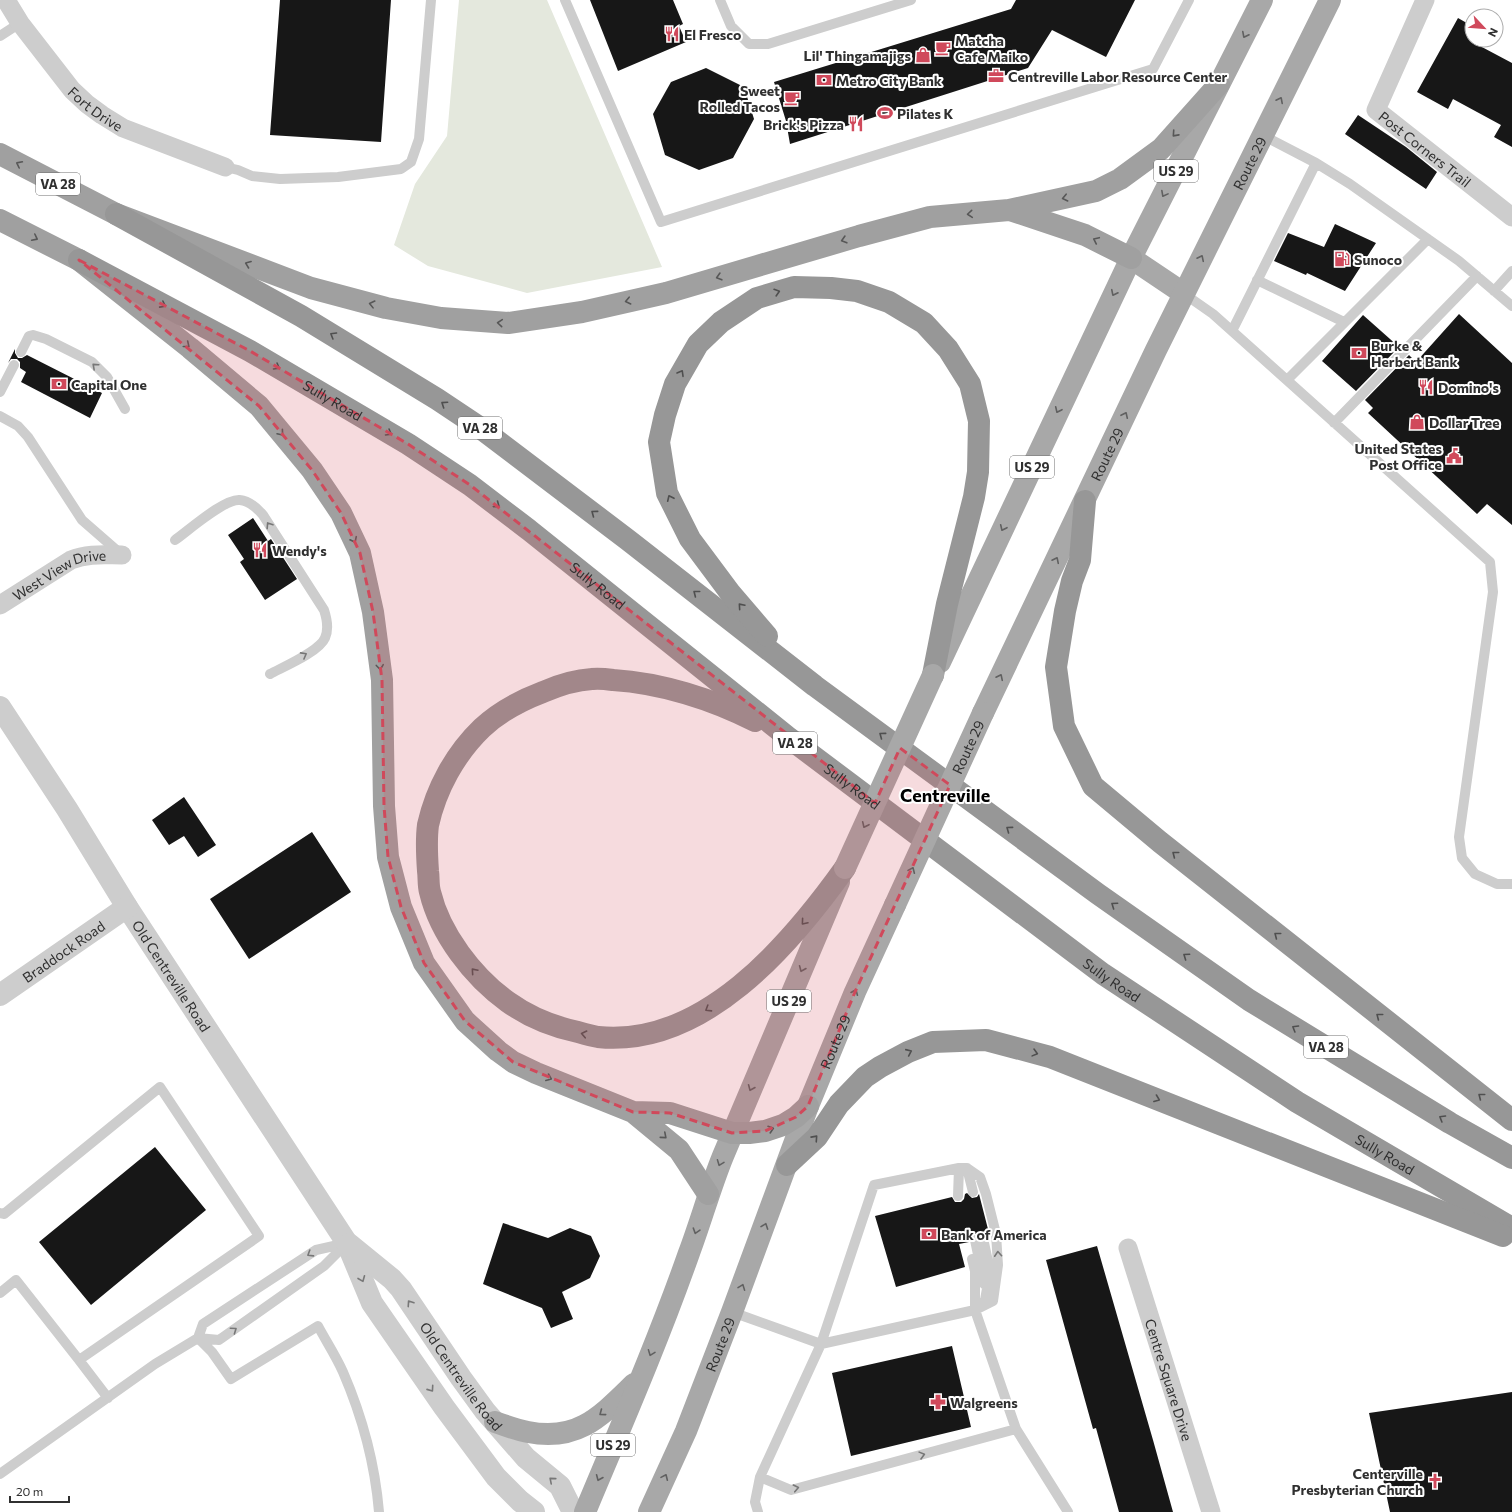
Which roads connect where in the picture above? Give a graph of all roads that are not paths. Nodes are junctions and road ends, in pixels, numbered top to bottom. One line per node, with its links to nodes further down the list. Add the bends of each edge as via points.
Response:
1 (6, 0): 10 (street, Fort Drive)
2 (431, 0): 16 (lane, via 419,139 411,162 401,169 338,177 280,179 252,176)
3 (565, 0): 6 (lane, via 661,222 1153,69)
4 (720, 0): 5 (lane, via 731,26 749,44 768,44)
5 (911, 0)
6 (1189, 0)
7 (1262, 0): 12 (main road, US 29, one-way to 12)
8 (1330, 0): 13 (main road, Route 29, one-way to 8)
9 (1425, 0): 19 (street, Post Corners Trail, via 1376,110)
10 (20, 23): 11 (lane); 16 (street, Fort Drive, via 72,90 102,115 123,128)
11 (0, 36)
12 (1219, 84): 17 (highway, one-way to 17, via 1161,149 1120,179 1096,191); 22 (main road, US 29, one-way to 22)
13 (1262, 135): 15 (lane); 28 (main road, Route 29, one-way to 13)
14 (0, 154): 18 (highway, VA 28, one-way to 14)
15 (1316, 163): 21 (lane); 26 (lane)
16 (225, 167)
17 (1009, 210): 18 (highway, one-way to 18, via 930,217 666,293 582,312 508,324 441,318 386,308 311,288); 22 (highway, one-way to 17, via 1085,235)
18 (116, 214): 45 (highway, VA 28, one-way to 18, via 479,427 302,316)
19 (1512, 217)
20 (0, 220): 23 (highway, VA 28, one-way to 23)
21 (1428, 239): 25 (lane); 30 (lane)
22 (1131, 258): 28 (main road); 44 (main road, US 29, one-way to 44)
23 (79, 260): 47 (highway, Sully Road / VA 28, one-way to 47, via 250,351 408,444 470,485 530,530); 53 (highway, one-way to 53, via 259,406 312,470 341,513 360,552 373,612 382,680 384,806 388,857 401,907 424,963 465,1021 513,1062)
24 (1512, 270): 27 (lane)
25 (1477, 276): 27 (lane); 38 (lane)
26 (1257, 280): 30 (lane); 31 (lane)
27 (1494, 291): 29 (lane)
28 (1183, 293): 31 (lane, via 1214,314); 39 (main road, Route 29, one-way to 28)
29 (1512, 306)
30 (1344, 322): 34 (lane)
31 (1232, 331): 34 (lane)
32 (21, 352): 36 (lane, one-way to 32, via 107,377 92,362 33,334 29,336)
33 (14, 365): 35 (lane)
34 (1287, 380): 38 (lane)
35 (0, 392)
36 (125, 409)
37 (0, 416): 41 (lane, via 18,426 28,437 82,520)
38 (1334, 423): 49 (lane, via 1490,562 1493,592 1458,837 1462,858 1475,874 1497,884)
39 (1085, 501): 52 (main road, Route 29, one-way to 39, bridge, via 855,992 983,712); 54 (highway, one-way to 39, via 1160,842 1093,786 1064,726 1056,667 1065,612 1080,560)
40 (175, 540): 43 (lane, one-way to 40, via 317,647 325,639 327,620 324,610 263,515 248,502 235,500 206,516)
41 (122, 555): 42 (street, West View Drive, via 88,555 75,558)
42 (0, 605)
43 (270, 674)
44 (933, 675): 45 (highway, one-way to 44, via 731,594 690,539 668,492 659,442 675,384 698,344 721,322 757,298 794,287 857,291 889,302 924,323 948,349 970,384 979,421 978,472); 48 (main road, US 29, one-way to 48, bridge)
45 (815, 686): 56 (highway, VA 28, one-way to 45, via 1248,1000 1098,894)
46 (0, 707): 50 (street, Old Centreville Road)
47 (789, 738): 48 (highway, one-way to 47, via 802,924 738,988 707,1010 678,1024 648,1034 599,1037 544,1022 517,1009 492,991 471,969 440,919 430,891 428,827 446,775 483,728 506,710 529,697 561,684 593,679 629,681 700,698 742,714); 62 (highway, Sully Road / VA 28, via 1103,974 1297,1102)
48 (845, 868): 55 (main road, US 29, one-way to 55)
49 (1512, 884)
50 (127, 907): 51 (street, Braddock Road); 65 (street, Old Centreville Road)
51 (0, 995)
52 (808, 1106): 55 (highway, one-way to 52, via 765,1131 783,1125); 57 (main road, Route 29)
53 (633, 1112): 55 (highway, via 670,1113); 59 (highway, one-way to 59, via 680,1150)
54 (1512, 1120)
55 (732, 1132): 59 (main road, US 29, one-way to 59)
56 (1512, 1158)
57 (787, 1165): 64 (highway, one-way to 64, via 817,1137 839,1104 865,1077 880,1067 933,1042 986,1040 1050,1058); 69 (main road, Route 29, one-way to 57)
58 (963, 1168): 60 (lane); 68 (lane, one-way to 58, via 993,1301 998,1265 996,1234 980,1177); 71 (lane, via 874,1185)
59 (708, 1194): 73 (main road, US 29, one-way to 73, via 689,1253)
60 (965, 1194)
61 (0, 1214): 72 (lane, via 4,1214 160,1087 259,1236)
62 (1512, 1228)
63 (976, 1240): 68 (lane, via 985,1282)
64 (1512, 1240)
65 (347, 1243): 70 (lane, one-way to 70, via 316,1250 203,1324); 70 (lane, one-way to 65, via 219,1340 324,1266); 75 (street, Old Centreville Road, one-way to 65, via 461,1378 402,1289); 80 (street, Old Centreville Road, one-way to 80, via 372,1303 444,1408 496,1477)
66 (1128, 1248): 86 (street, Centre Square Drive)
67 (0, 1293): 72 (lane, via 16,1280)
68 (976, 1310): 71 (lane); 76 (lane)
69 (732, 1312): 71 (lane); 83 (main road, Route 29, one-way to 69, via 686,1431)
70 (198, 1338): 74 (lane, via 155,1364); 79 (lane, via 212,1352 231,1379 318,1326 343,1371 360,1418 373,1462)
71 (821, 1344): 78 (lane)
72 (79, 1360): 74 (lane)
73 (641, 1378): 75 (main road, one-way to 75, via 586,1426 561,1434 528,1432); 82 (main road, US 29, one-way to 82)
74 (108, 1398): 77 (lane)
75 (495, 1422): 81 (street, Old Centreville Road, one-way to 75, via 560,1486 526,1458)
76 (1016, 1429): 78 (lane, one-way to 76, via 791,1490); 85 (lane)
77 (0, 1474)
78 (760, 1477): 84 (lane, via 755,1502)
79 (379, 1512)
80 (534, 1512)
81 (573, 1512)
82 (584, 1512)
83 (649, 1512)
84 (758, 1512)
85 (1068, 1512)
86 (1211, 1512)

